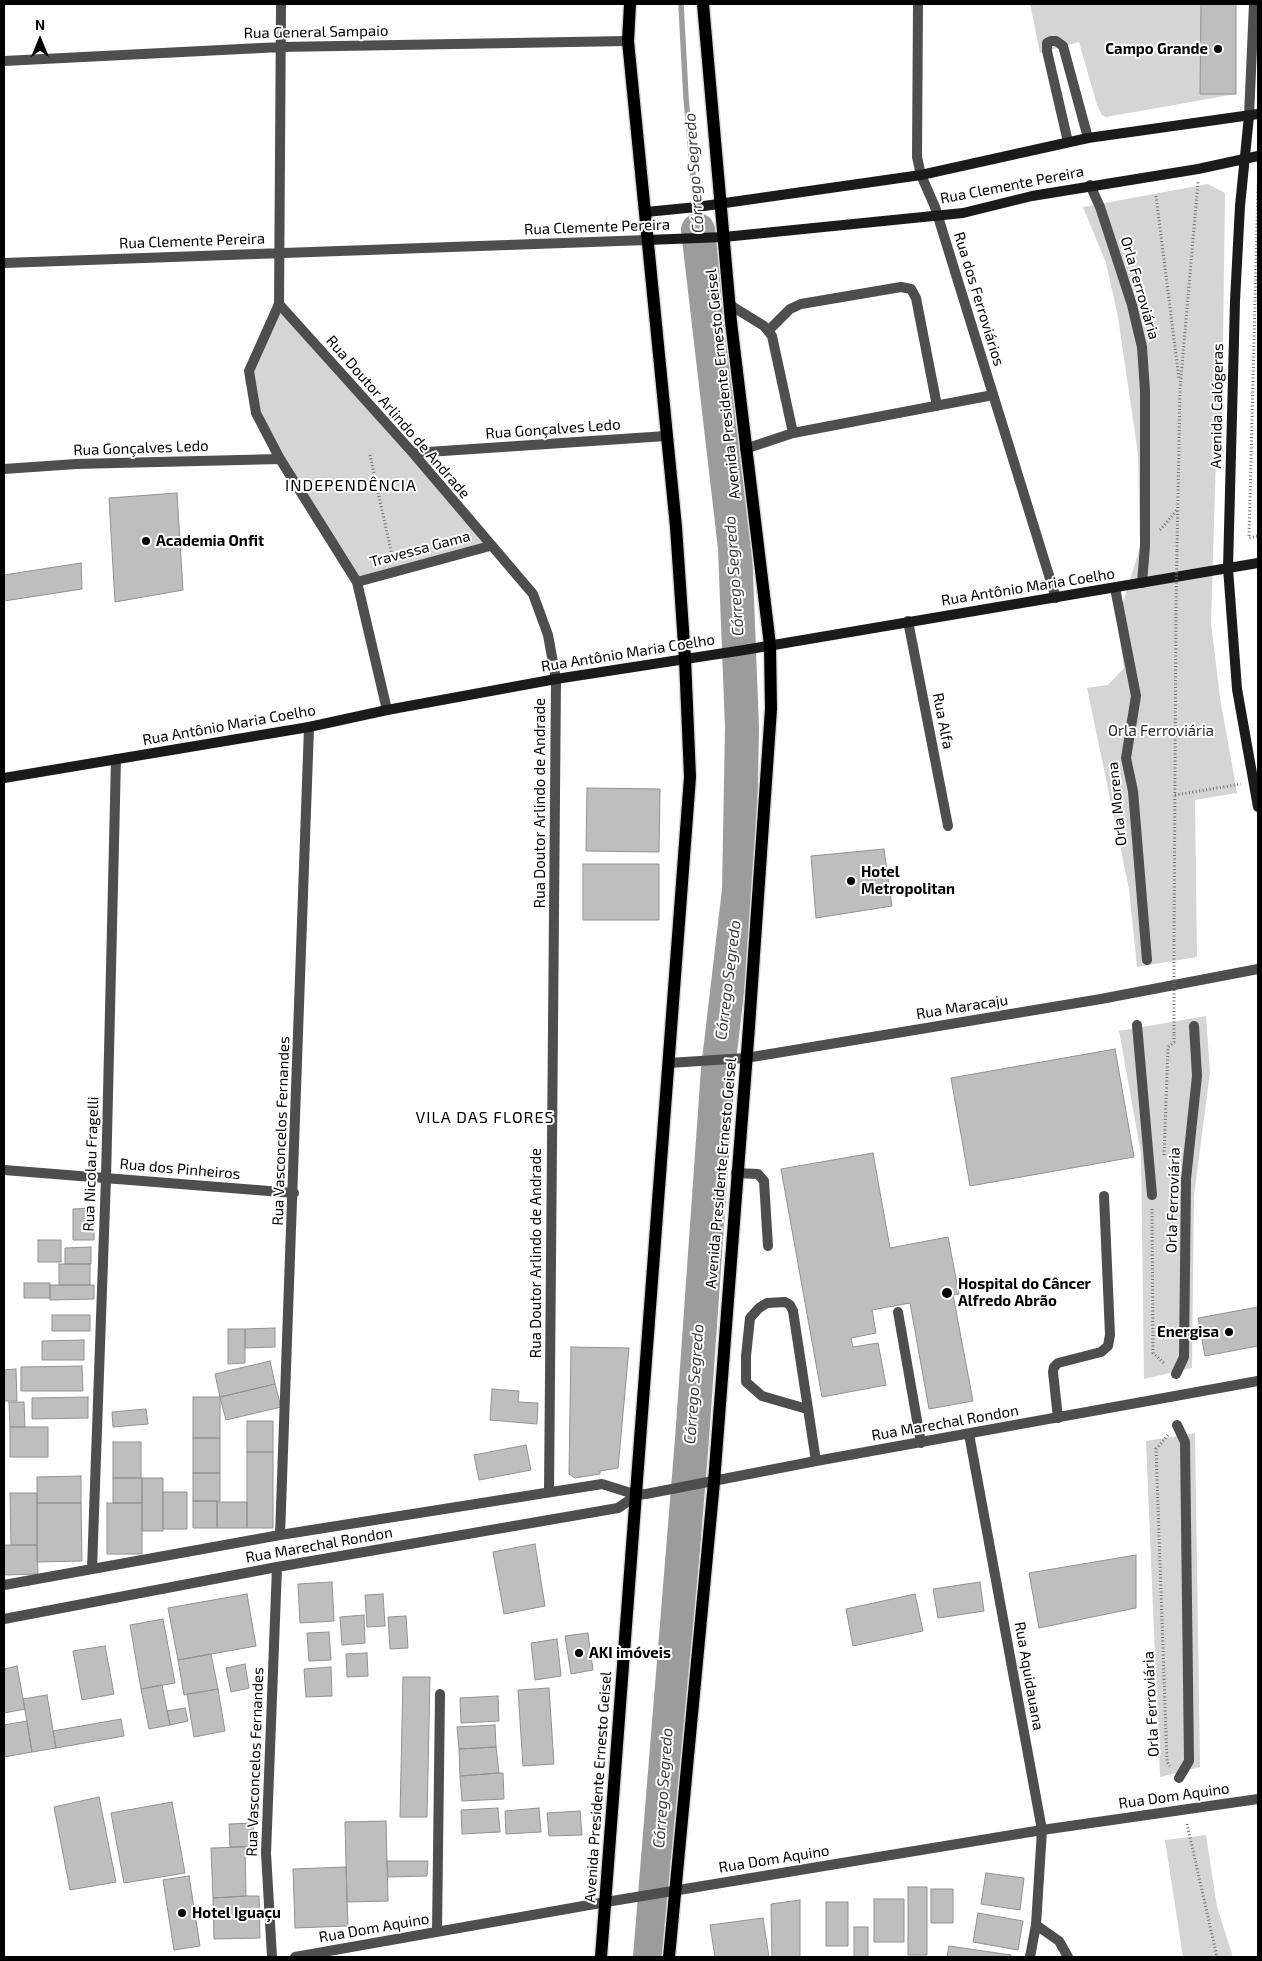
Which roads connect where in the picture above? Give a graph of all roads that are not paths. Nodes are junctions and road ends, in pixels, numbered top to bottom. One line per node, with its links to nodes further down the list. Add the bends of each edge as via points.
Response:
1 (281, 4): 7 (street)
2 (630, 4): 6 (main road, Avenida Presidente Ernesto Geisel)
3 (703, 4): 16 (main road, Avenida Presidente Ernesto Geisel)
4 (918, 4): 14 (street, Rua dos Ferroviários, via 917,157)
5 (1254, 4): 9 (street, Avenida Calógeras)
6 (628, 42): 7 (street, Rua General Sampaio); 17 (main road, Avenida Presidente Ernesto Geisel)
7 (281, 47): 8 (street, Rua General Sampaio); 21 (street)
8 (4, 61)
9 (1254, 115): 10 (main road, Rua Clemente Pereira); 13 (main road, Avenida Calógeras)
10 (1088, 138): 11 (main road, Rua Clemente Pereira); 11 (street, via 1063,46 1051,42 1047,51)
11 (1068, 142): 14 (main road, Rua Clemente Pereira)
12 (1258, 156): 13 (main road, Rua Clemente Pereira)
13 (1245, 159): 15 (main road, Rua Clemente Pereira); 36 (main road, Avenida Calógeras, via 1235,301)
14 (921, 175): 16 (main road, Rua Clemente Pereira); 18 (street, Rua dos Ferroviários)
15 (1090, 185): 18 (main road, Rua Clemente Pereira, via 963,213); 38 (street, Orla Ferroviária, via 1132,305 1142,347 1145,391)
16 (722, 203): 17 (main road, Rua Clemente Pereira); 19 (main road, Avenida Presidente Ernesto Geisel)
17 (646, 212): 20 (main road, Avenida Presidente Ernesto Geisel)
18 (937, 214): 19 (main road, Rua Clemente Pereira); 26 (street, Rua dos Ferroviários)
19 (724, 237): 20 (main road, Rua Clemente Pereira); 24 (main road, Avenida Presidente Ernesto Geisel)
20 (647, 240): 21 (street, Rua Clemente Pereira); 29 (main road, Avenida Presidente Ernesto Geisel)
21 (278, 253): 22 (street, Rua Clemente Pereira); 23 (street)
22 (4, 263)
23 (279, 304): 31 (street, Rua Doutor Arlindo de Andrade); 32 (street, via 249,371 256,413)
24 (730, 305): 25 (street); 30 (main road, Avenida Presidente Ernesto Geisel)
25 (769, 330): 27 (street, via 790,309 801,304 901,287 911,289 916,298); 28 (street)
26 (994, 395): 27 (street); 40 (street, Rua dos Ferroviários)
27 (937, 406): 28 (street)
28 (793, 433): 30 (street)
29 (666, 436): 31 (street, Rua Gonçalves Ledo); 43 (main road, Avenida Presidente Ernesto Geisel)
30 (745, 449): 42 (main road, Avenida Presidente Ernesto Geisel)
31 (413, 453): 34 (street, Rua Doutor Arlindo de Andrade)
32 (280, 459): 33 (street, Rua Gonçalves Ledo); 37 (street)
33 (4, 469)
34 (490, 546): 37 (street, Travessa Gama); 44 (street, Rua Doutor Arlindo de Andrade, via 533,594 548,635)
35 (1258, 563): 36 (main road, Rua Antônio Maria Coelho)
36 (1228, 568): 38 (main road, Rua Antônio Maria Coelho); 49 (main road, Avenida Calógeras, via 1237,689)
37 (357, 582): 45 (street)
38 (1142, 583): 39 (main road, Rua Antônio Maria Coelho)
39 (1115, 588): 40 (main road, Rua Antônio Maria Coelho); 51 (street, Orla Morena, via 1136,696 1126,758 1133,791)
40 (1056, 598): 41 (main road, Rua Antônio Maria Coelho)
41 (908, 621): 42 (main road, Rua Antônio Maria Coelho); 50 (street, Rua Alfa)
42 (770, 645): 43 (main road, Rua Antônio Maria Coelho); 55 (main road, Avenida Presidente Ernesto Geisel, via 768,770)
43 (685, 659): 44 (main road, Rua Antônio Maria Coelho); 56 (main road, Avenida Presidente Ernesto Geisel, via 690,777)
44 (556, 679): 45 (main road, Rua Antônio Maria Coelho); 74 (street, Rua Doutor Arlindo de Andrade)
45 (387, 710): 46 (main road, Rua Antônio Maria Coelho)
46 (309, 727): 47 (main road, Rua Antônio Maria Coelho); 60 (street, Rua Vasconcelos Fernandes)
47 (116, 759): 48 (main road, Rua Antônio Maria Coelho); 59 (street, Rua Nicolau Fragelli)
48 (4, 778)
49 (1258, 807)
50 (948, 826)
51 (1147, 960)
52 (1258, 968): 55 (street, Rua Maracaju, via 1101,999)
53 (1137, 1025): 62 (street, Orla Ferroviária)
54 (1194, 1026): 65 (street, Orla Ferroviária, via 1196,1076 1186,1179 1184,1357)
55 (746, 1058): 56 (street, Rua Maracaju); 58 (main road, Avenida Presidente Ernesto Geisel)
56 (669, 1063): 75 (main road, Avenida Presidente Ernesto Geisel)
57 (4, 1170): 59 (street, Rua dos Pinheiros)
58 (736, 1173): 63 (street, via 758,1174 764,1181); 73 (main road, Avenida Presidente Ernesto Geisel)
59 (106, 1178): 60 (street, Rua dos Pinheiros); 78 (street, Rua Nicolau Fragelli)
60 (294, 1193): 76 (street, Rua Vasconcelos Fernandes)
61 (1104, 1196): 68 (street, via 1108,1346 1101,1352 1058,1363 1054,1367)
62 (1152, 1196)
63 (768, 1246)
64 (898, 1312): 71 (street)
65 (1176, 1374)
66 (1258, 1381): 68 (street, Rua Marechal Rondon)
67 (807, 1409): 67 (street, via 793,1311 784,1302 767,1303 750,1318 746,1382 762,1396); 72 (street)
68 (1058, 1418): 70 (street, Rua Marechal Rondon)
69 (1176, 1426): 82 (street, via 1185,1442 1189,1761)
70 (969, 1434): 71 (street, Rua Marechal Rondon); 84 (street, Rua Aquidauana)
71 (921, 1443): 72 (street, Rua Marechal Rondon)
72 (816, 1461): 73 (street, Rua Marechal Rondon)
73 (714, 1482): 75 (street, Rua Marechal Rondon); 85 (main road, Avenida Presidente Ernesto Geisel)
74 (549, 1492): 75 (street, Rua Marechal Rondon, via 602,1484); 76 (street, Rua Marechal Rondon)
75 (642, 1494): 77 (street, Rua Marechal Rondon, via 618,1508); 86 (main road, Avenida Presidente Ernesto Geisel)
76 (280, 1535): 78 (street, Rua Marechal Rondon)
77 (277, 1567): 80 (street, Rua Marechal Rondon); 89 (street, Rua Vasconcelos Fernandes, via 266,1852)
78 (92, 1569): 79 (street, Rua Marechal Rondon)
79 (4, 1585)
80 (4, 1619)
81 (440, 1694): 88 (street)
82 (1179, 1778)
83 (1258, 1799): 84 (street, Rua Dom Aquino)
84 (1042, 1830): 85 (street, Rua Dom Aquino); 87 (street, Rua Aquidauana)
85 (668, 1892): 86 (street, Rua Dom Aquino); 92 (main road, Avenida Presidente Ernesto Geisel)
86 (610, 1901): 88 (street, Rua Dom Aquino); 91 (main road, Avenida Presidente Ernesto Geisel)
87 (1036, 1925): 93 (street, Rua Aquidauana); 94 (street, via 1059,1941)
88 (437, 1932): 90 (street, Rua Dom Aquino)
89 (272, 1957)
90 (295, 1957)
91 (601, 1957)
92 (669, 1957)
93 (1030, 1957)
94 (1068, 1957)

